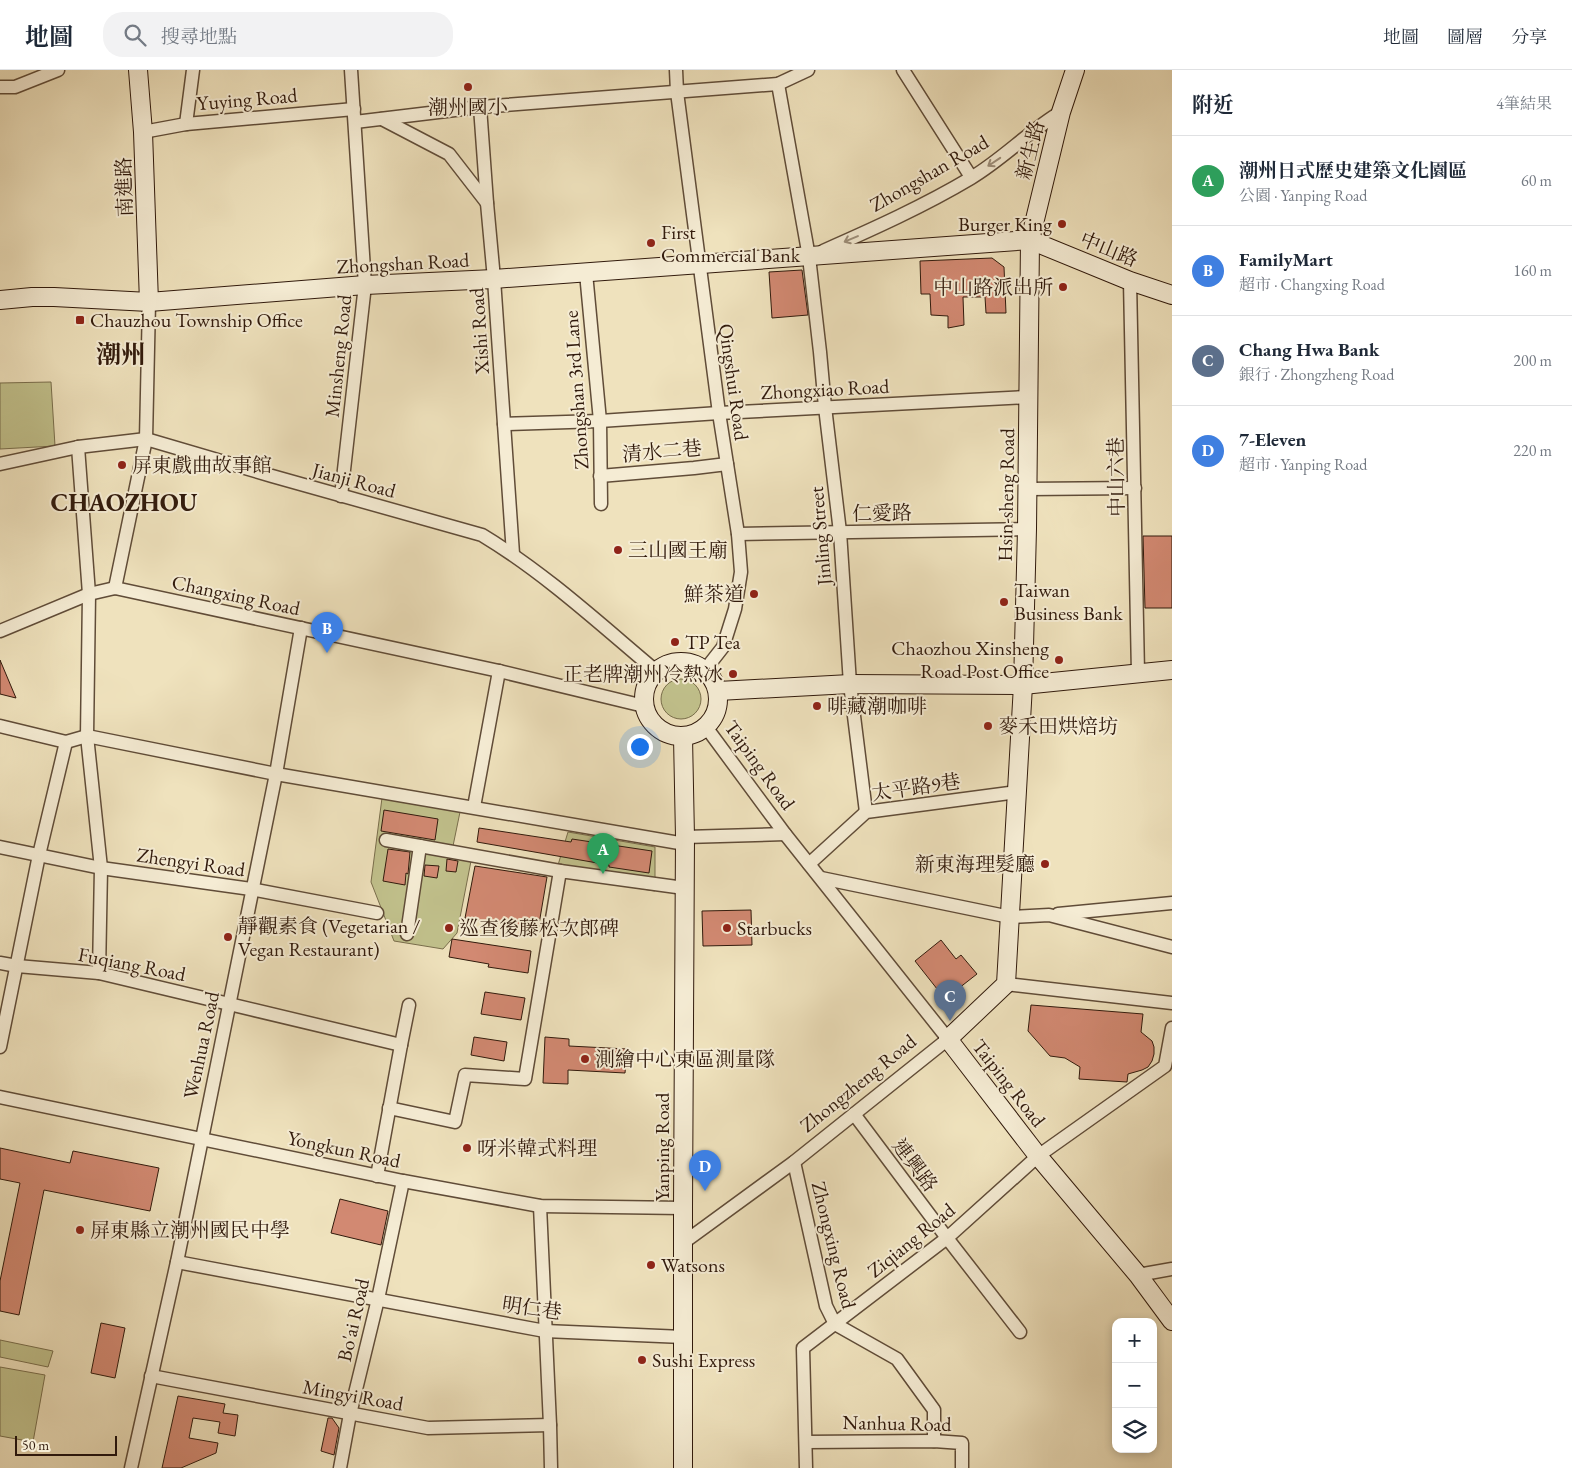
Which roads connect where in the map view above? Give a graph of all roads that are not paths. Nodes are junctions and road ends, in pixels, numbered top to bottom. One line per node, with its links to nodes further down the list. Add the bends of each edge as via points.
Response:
1 (58, 70): 10 (street, via 15,87)
2 (138, 70): 18 (main road, 南進路)
3 (193, 70): 17 (street)
4 (351, 70): 13 (street, Minsheng Road)
5 (676, 70): 11 (street, Qingshui Road)
6 (808, 70): 9 (street)
7 (903, 70): 19 (street)
8 (1075, 70): 14 (main road, 新生路)
9 (778, 84): 11 (street); 22 (street, Jinling Street)
10 (0, 87)
11 (677, 92): 12 (street); 23 (street, Qingshui Road)
12 (480, 107): 15 (street); 20 (street, Xishi Road)
13 (354, 108): 16 (street, Minsheng Road); 17 (street, Yuying Road)
14 (1061, 112): 19 (street, Zhongshan Road, one-way to 19); 21 (main road, 新生路)
15 (382, 119): 16 (street); 20 (street, via 449,154)
16 (355, 122): 27 (street, Minsheng Road)
17 (186, 124): 18 (street, Yuying Road)
18 (143, 132): 30 (main road, 南進路)
19 (971, 178): 22 (street, Zhongshan Road, one-way to 22, via 875,229)
20 (487, 203): 25 (street, Xishi Road)
21 (1030, 240): 22 (main road, Zhongshan Road); 26 (main road, 中山路); 31 (main road, Hsin-sheng Road)
22 (809, 257): 23 (main road, Zhongshan Road); 32 (street, Jinling Street)
23 (698, 264): 24 (main road, Zhongshan Road); 33 (street, Qingshui Road)
24 (586, 272): 25 (main road, Zhongshan Road); 34 (street, Zhongshan 3rd Lane)
25 (494, 279): 27 (main road, Zhongshan Road); 35 (street, Xishi Road)
26 (1130, 280): 28 (main road, 中山路); 41 (street, 中山六巷)
27 (365, 285): 30 (main road, Zhongshan Road); 43 (street, Minsheng Road)
28 (1172, 295)
29 (0, 300): 30 (main road, Zhongshan Road, via 32,296)
30 (149, 302): 36 (street)
31 (1028, 398): 32 (street, Zhongxiao Road); 42 (main road, Hsin-sheng Road)
32 (825, 407): 33 (street, Zhongxiao Road); 46 (street, Jinling Street)
33 (719, 413): 34 (street, Zhongxiao Road); 39 (street, Qingshui Road)
34 (600, 421): 35 (street, Zhongxiao Road); 40 (street, Zhongshan 3rd Lane)
35 (504, 424): 48 (street, Xishi Road)
36 (146, 438): 37 (street, Jianji Road); 43 (street, Jianji Road); 49 (street)
37 (78, 447): 38 (street, Jianji Road); 50 (street)
38 (0, 464)
39 (727, 464): 40 (street, 清水二巷); 47 (street, Qingshui Road)
40 (600, 476): 44 (street, Zhongshan 3rd Lane)
41 (1135, 488): 42 (street); 58 (street, 中山六巷)
42 (1027, 489): 45 (main road, Hsin-sheng Road)
43 (341, 496): 48 (street, Jianji Road, via 482,535)
44 (601, 504)
45 (1027, 529): 46 (street, 仁愛路); 60 (main road, Hsin-sheng Road)
46 (840, 532): 47 (street, 仁愛路); 59 (street, Jinling Street)
47 (738, 534): 54 (street, Qingshui Road, via 741,572 735,608 724,647)
48 (513, 554): 57 (street, Jianji Road)
49 (115, 588): 50 (street, Changxing Road); 52 (street, Changxing Road)
50 (88, 594): 53 (street, Changxing Road); 65 (street)
51 (0, 625): 53 (street)
52 (301, 628): 56 (street, Changxing Road); 68 (street, Wenhua Road)
53 (0, 631)
54 (705, 670): 57 (main road, via 696,664 675,662); 61 (main road)
55 (1172, 670): 58 (main road)
56 (499, 671): 62 (street, Changxing Road); 70 (street)
57 (656, 672): 62 (main road, via 648,681)
58 (1138, 673): 60 (main road)
59 (850, 684): 60 (main road); 61 (main road); 71 (street, Jinling Street)
60 (1023, 685): 69 (main road)
61 (718, 691): 64 (main road, via 716,714)
62 (644, 706): 66 (main road, via 655,725 664,732)
63 (0, 726): 67 (street)
64 (706, 727): 66 (main road); 72 (street, Taiping Road)
65 (87, 736): 67 (street); 68 (street); 79 (street)
66 (683, 737): 74 (main road, Yanping Road)
67 (66, 742): 77 (street)
68 (276, 774): 70 (street); 83 (street, Wenhua Road)
69 (1017, 792): 71 (street, 太平路9巷); 87 (main road)
70 (474, 808): 74 (street)
71 (866, 812): 78 (street, 太平路9巷)
72 (785, 834): 74 (street); 78 (street, Taiping Road)
73 (386, 840): 75 (street)
74 (685, 840): 82 (main road, Yanping Road)
75 (420, 846): 80 (street); 88 (street)
76 (0, 847): 77 (street, Zhengyi Road)
77 (39, 855): 79 (street, Zhengyi Road); 91 (street)
78 (809, 864): 81 (street, Taiping Road)
79 (101, 868): 83 (street, Zhengyi Road); 92 (street)
80 (560, 871): 82 (street); 103 (street, via 525,1079 465,1075 455,1122)
81 (821, 878): 87 (street); 98 (street, Taiping Road)
82 (684, 888): 111 (main road, Yanping Road)
83 (251, 889): 85 (street, Zhengyi Road); 94 (street, Wenhua Road)
84 (1172, 903): 86 (street)
85 (376, 913)
86 (1049, 915): 87 (street); 89 (street)
87 (1010, 917): 93 (main road)
88 (407, 934)
89 (1172, 947)
90 (0, 963): 91 (street, Fuqiang Road)
91 (17, 966): 92 (street, Fuqiang Road); 100 (street)
92 (99, 973): 94 (street, Fuqiang Road)
93 (1006, 984): 95 (street); 98 (main road, Zhongzheng Road)
94 (229, 1003): 99 (street, Fuqiang Road); 105 (street, Wenhua Road)
95 (1172, 1003)
96 (409, 1006): 99 (street)
97 (1172, 1028): 101 (street)
98 (948, 1038): 104 (street, Zhongzheng Road); 106 (main road, Taiping Road)
99 (400, 1045): 103 (street)
100 (0, 1047)
101 (1169, 1067): 106 (street, Ziqiang Road)
102 (0, 1097): 105 (street, Yongkun Road)
103 (389, 1108): 108 (street)
104 (854, 1114): 107 (street, Zhongzheng Road); 112 (street, 連興路)
105 (201, 1138): 108 (street, Yongkun Road); 114 (street, Wenhua Road)
106 (1038, 1156): 112 (street, Ziqiang Road); 116 (main road, Taiping Road)
107 (794, 1162): 113 (street, Zhongzheng Road); 119 (street, Zhongxing Road, via 826,1306)
108 (377, 1176): 109 (street, Yongkun Road)
109 (403, 1181): 110 (street, Yongkun Road); 117 (street, Bo'ai Road)
110 (540, 1206): 111 (street, Yongkun Road); 120 (street)
111 (683, 1208): 113 (main road, Yanping Road)
112 (947, 1238): 119 (street, Ziqiang Road); 121 (street, 連興路)
113 (683, 1243): 122 (main road, Yanping Road)
114 (177, 1262): 117 (street, 明仁巷); 123 (street, Wenhua Road)
115 (1172, 1269): 116 (street)
116 (1138, 1274): 118 (main road, Taiping Road)
117 (378, 1299): 120 (street, 明仁巷); 124 (street, Bo'ai Road)
118 (1172, 1321)
119 (835, 1324): 126 (street, Zhongxing Road, via 897,1359 934,1410); 127 (street, Ziqiang Road, via 803,1348)
120 (545, 1331): 122 (street, 明仁巷); 125 (street)
121 (1020, 1332)
122 (683, 1336): 131 (main road, Yanping Road)
123 (151, 1376): 124 (street, Mingyi Road); 128 (street, Wenhua Road)
124 (350, 1414): 125 (street, Mingyi Road, via 428,1428); 129 (street, Bo'ai Road)
125 (550, 1425): 130 (street)
126 (934, 1441): 127 (street, Nanhua Road); 133 (street, Nanhua Road, via 962,1443)
127 (806, 1442): 132 (street)
128 (131, 1468)
129 (340, 1468)
130 (550, 1468)
131 (683, 1468)
132 (806, 1468)
133 (962, 1468)

